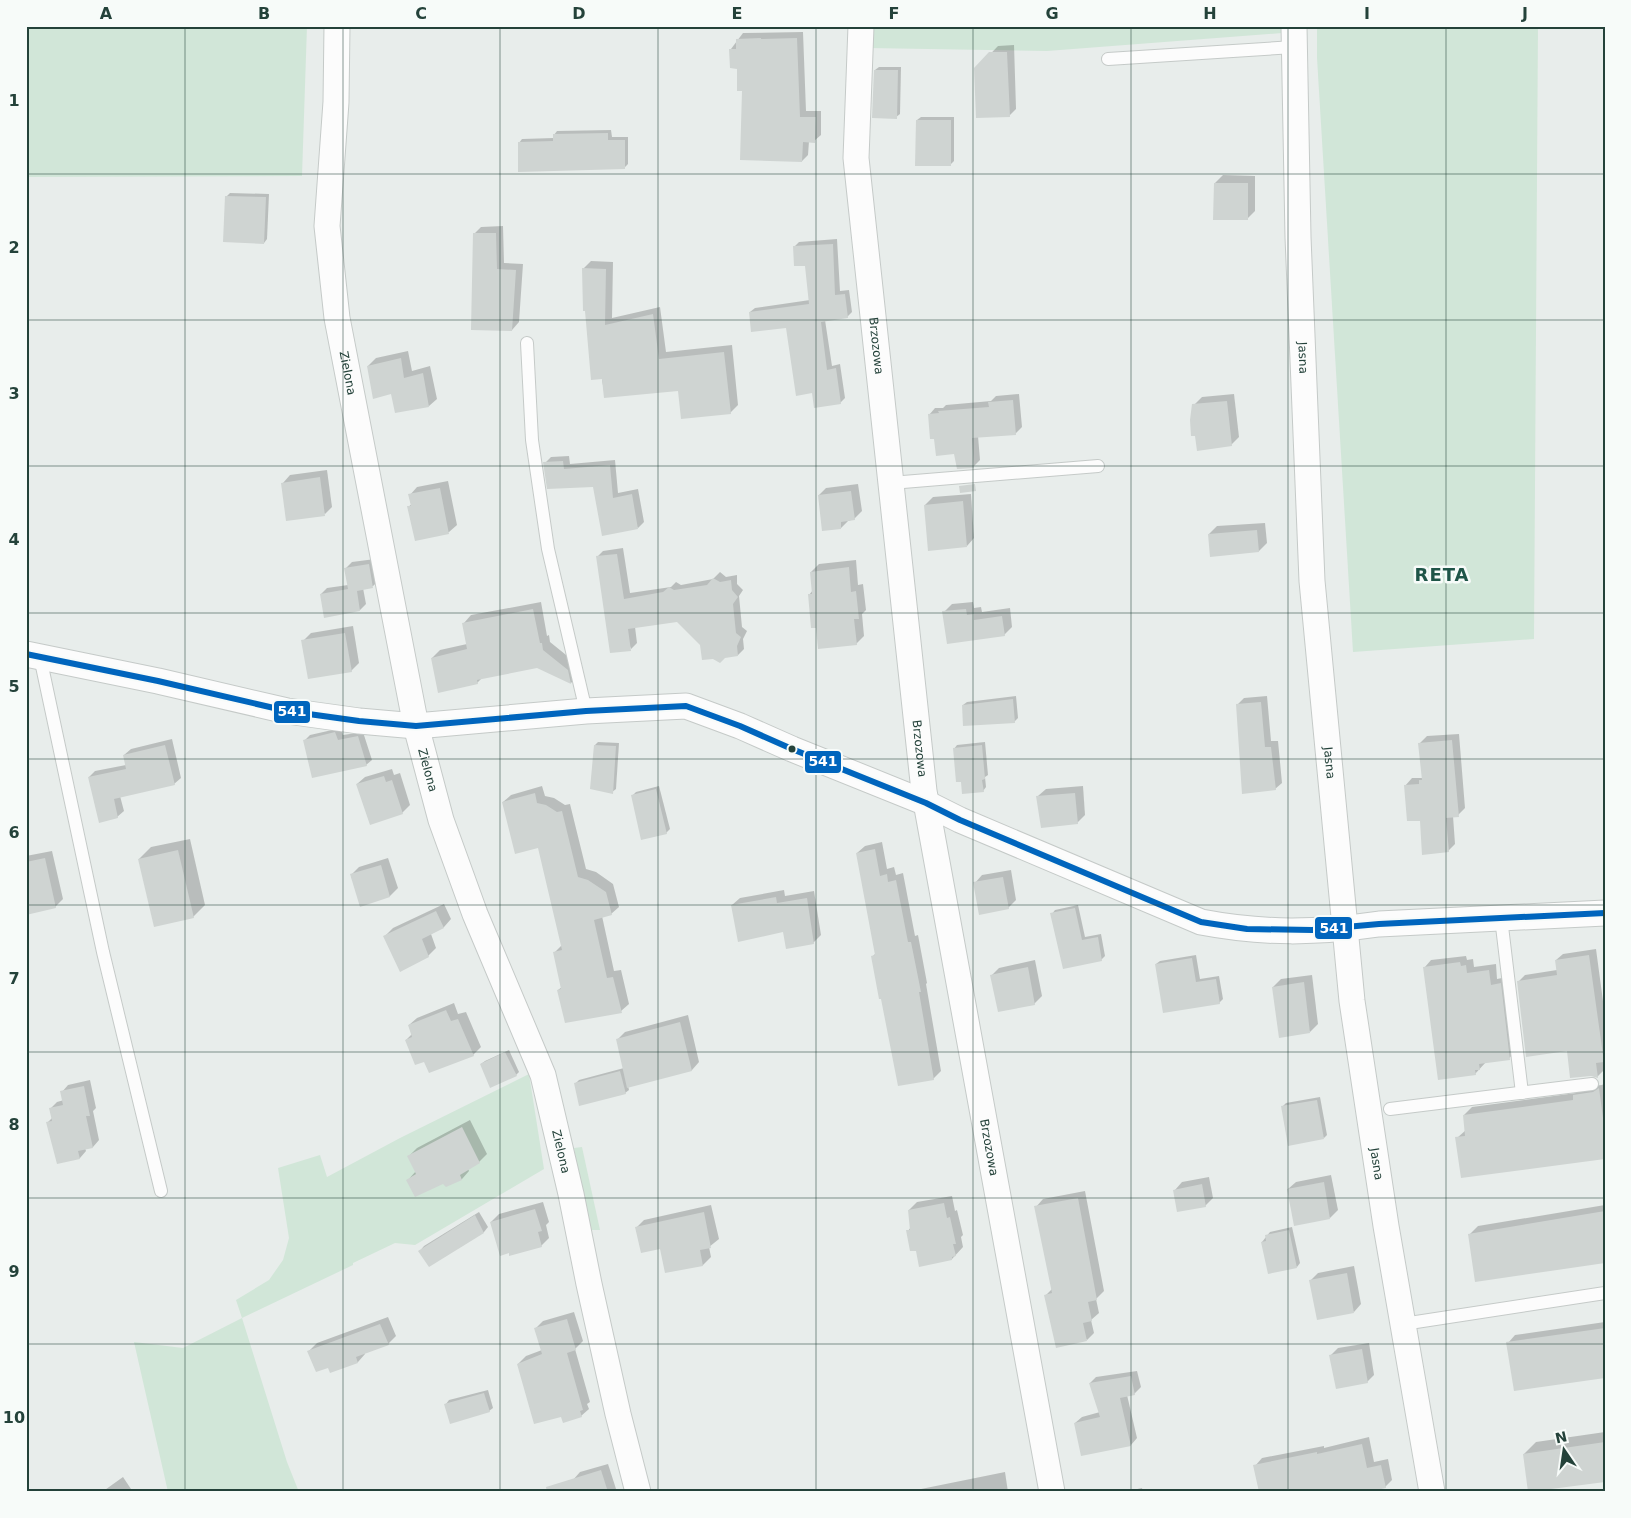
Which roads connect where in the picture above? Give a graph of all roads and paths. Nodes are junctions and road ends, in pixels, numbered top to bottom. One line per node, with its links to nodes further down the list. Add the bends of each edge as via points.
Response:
1 (337, 26): 10 (street, Zielona, via 336,102 327,226 336,318)
2 (860, 26): 7 (street, Brzozowa, via 856,158)
3 (1294, 36): 4 (lane); 14 (street, Jasna, via 1298,237 1312,581)
4 (1108, 59)
5 (527, 343): 9 (lane, via 532,440 548,549)
6 (1098, 466): 7 (lane)
7 (891, 484): 11 (street, Brzozowa)
8 (33, 655): 10 (street, via 287,711); 18 (lane)
9 (586, 711): 10 (street); 11 (street, via 686,706)
10 (416, 726): 21 (street, Zielona, via 441,820 475,914 543,1075)
11 (926, 803): 14 (street, via 1202,922 1278,931); 22 (street, Brzozowa)
12 (1605, 913): 13 (street)
13 (1501, 918): 14 (street, via 1379,924); 16 (lane)
14 (1345, 929): 20 (street, Jasna, via 1358,1038)
15 (1592, 1084): 16 (lane)
16 (1522, 1093): 17 (lane)
17 (1390, 1109)
18 (161, 1191)
19 (1605, 1293): 20 (lane)
20 (1403, 1324): 23 (street, Jasna)
21 (638, 1492)
22 (1052, 1492)
23 (1432, 1492)

